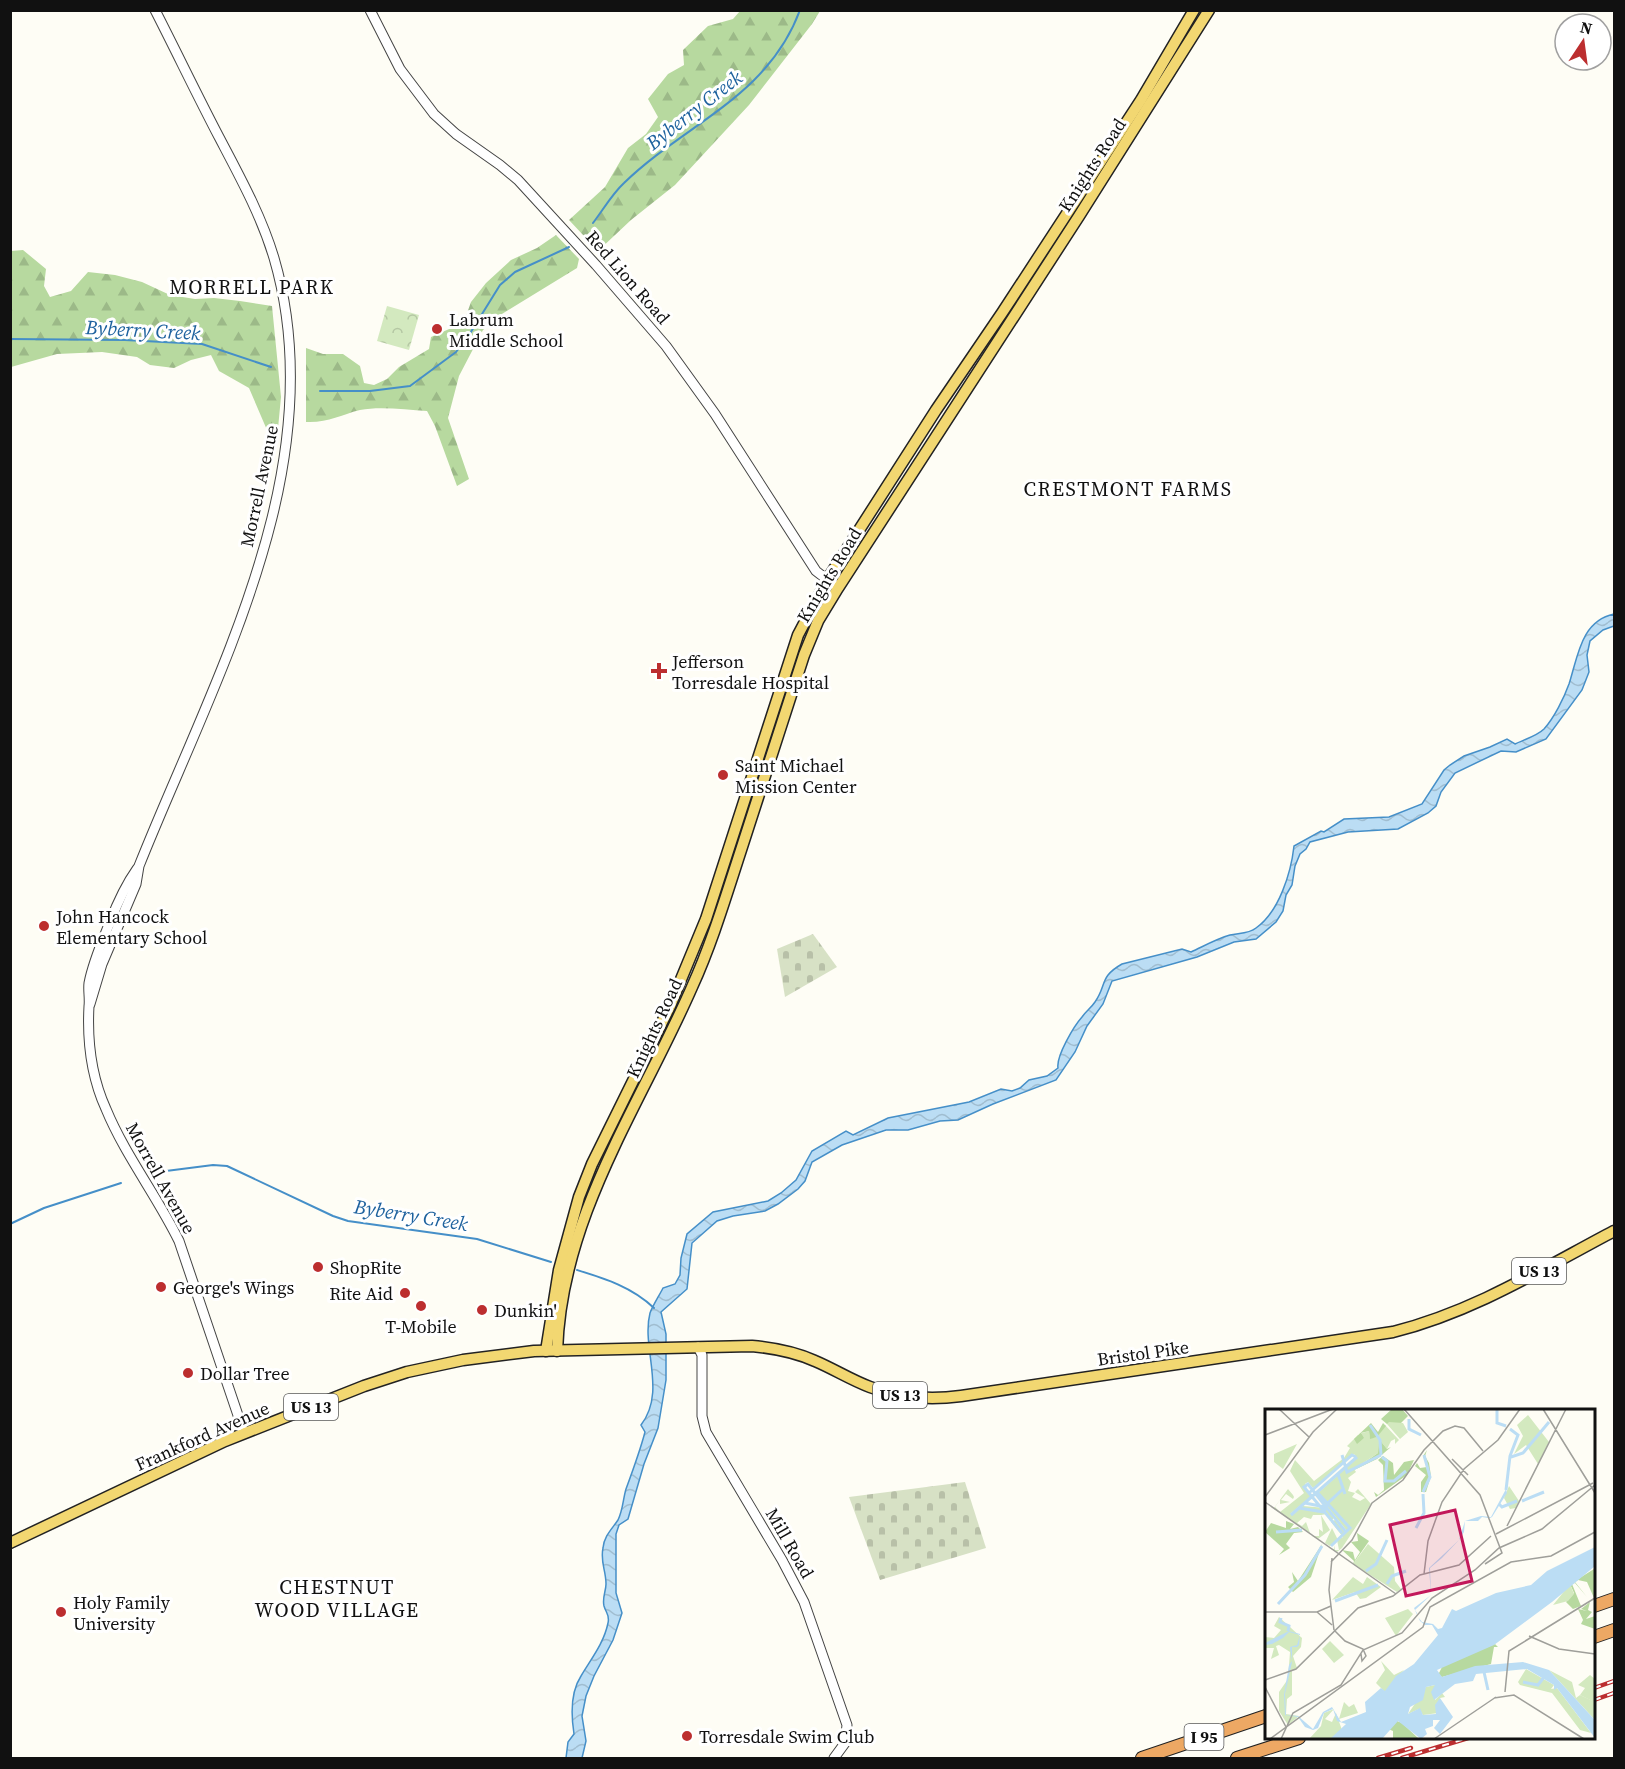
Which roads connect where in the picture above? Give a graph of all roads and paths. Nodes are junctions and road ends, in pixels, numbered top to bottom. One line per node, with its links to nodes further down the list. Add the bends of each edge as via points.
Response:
1 (155, 10): 11 (street, Morrell Avenue, via 267,237 287,317 291,407 275,503 249,595 139,866 120,897 98,951 89,986 90,1055 99,1094 114,1127 178,1241)
2 (370, 10): 5 (street, Red Lion Road, via 400,69 434,114 518,180 666,346 715,414 816,571)
3 (1194, 10): 5 (main road, Knights Road, via 1141,100)
4 (1209, 10): 6 (main road, Knights Road)
5 (828, 580): 6 (street, Red Lion Road); 10 (main road, Knights Road, via 798,635 706,919 670,1006 579,1197 559,1270)
6 (838, 588): 10 (main road, Knights Road, via 804,655 693,986 587,1207 570,1261)
7 (1614, 1231): 8 (main road, Bristol Pike / US 13, via 1473,1305 1393,1332 962,1396 925,1398 885,1392 813,1360 772,1348)
8 (698, 1347): 9 (main road, Bristol Pike / US 13); 19 (street, Mill Road, via 702,1355 702,1416 706,1432 795,1582 845,1716 847,1736)
9 (661, 1348): 10 (main road, Frankford Avenue / US 13)
10 (551, 1351): 11 (main road, Frankford Avenue / US 13, via 463,1360 407,1372)
11 (244, 1433): 12 (main road, Frankford Avenue / US 13)
12 (10, 1543)
13 (1614, 1599): 14 (highway)
14 (1595, 1605)
15 (1614, 1630): 16 (highway)
16 (1595, 1637)
17 (1265, 1716): 20 (highway, I 95)
18 (1293, 1739): 21 (highway, I 95)
19 (834, 1758)
20 (1142, 1758)
21 (1238, 1758)

